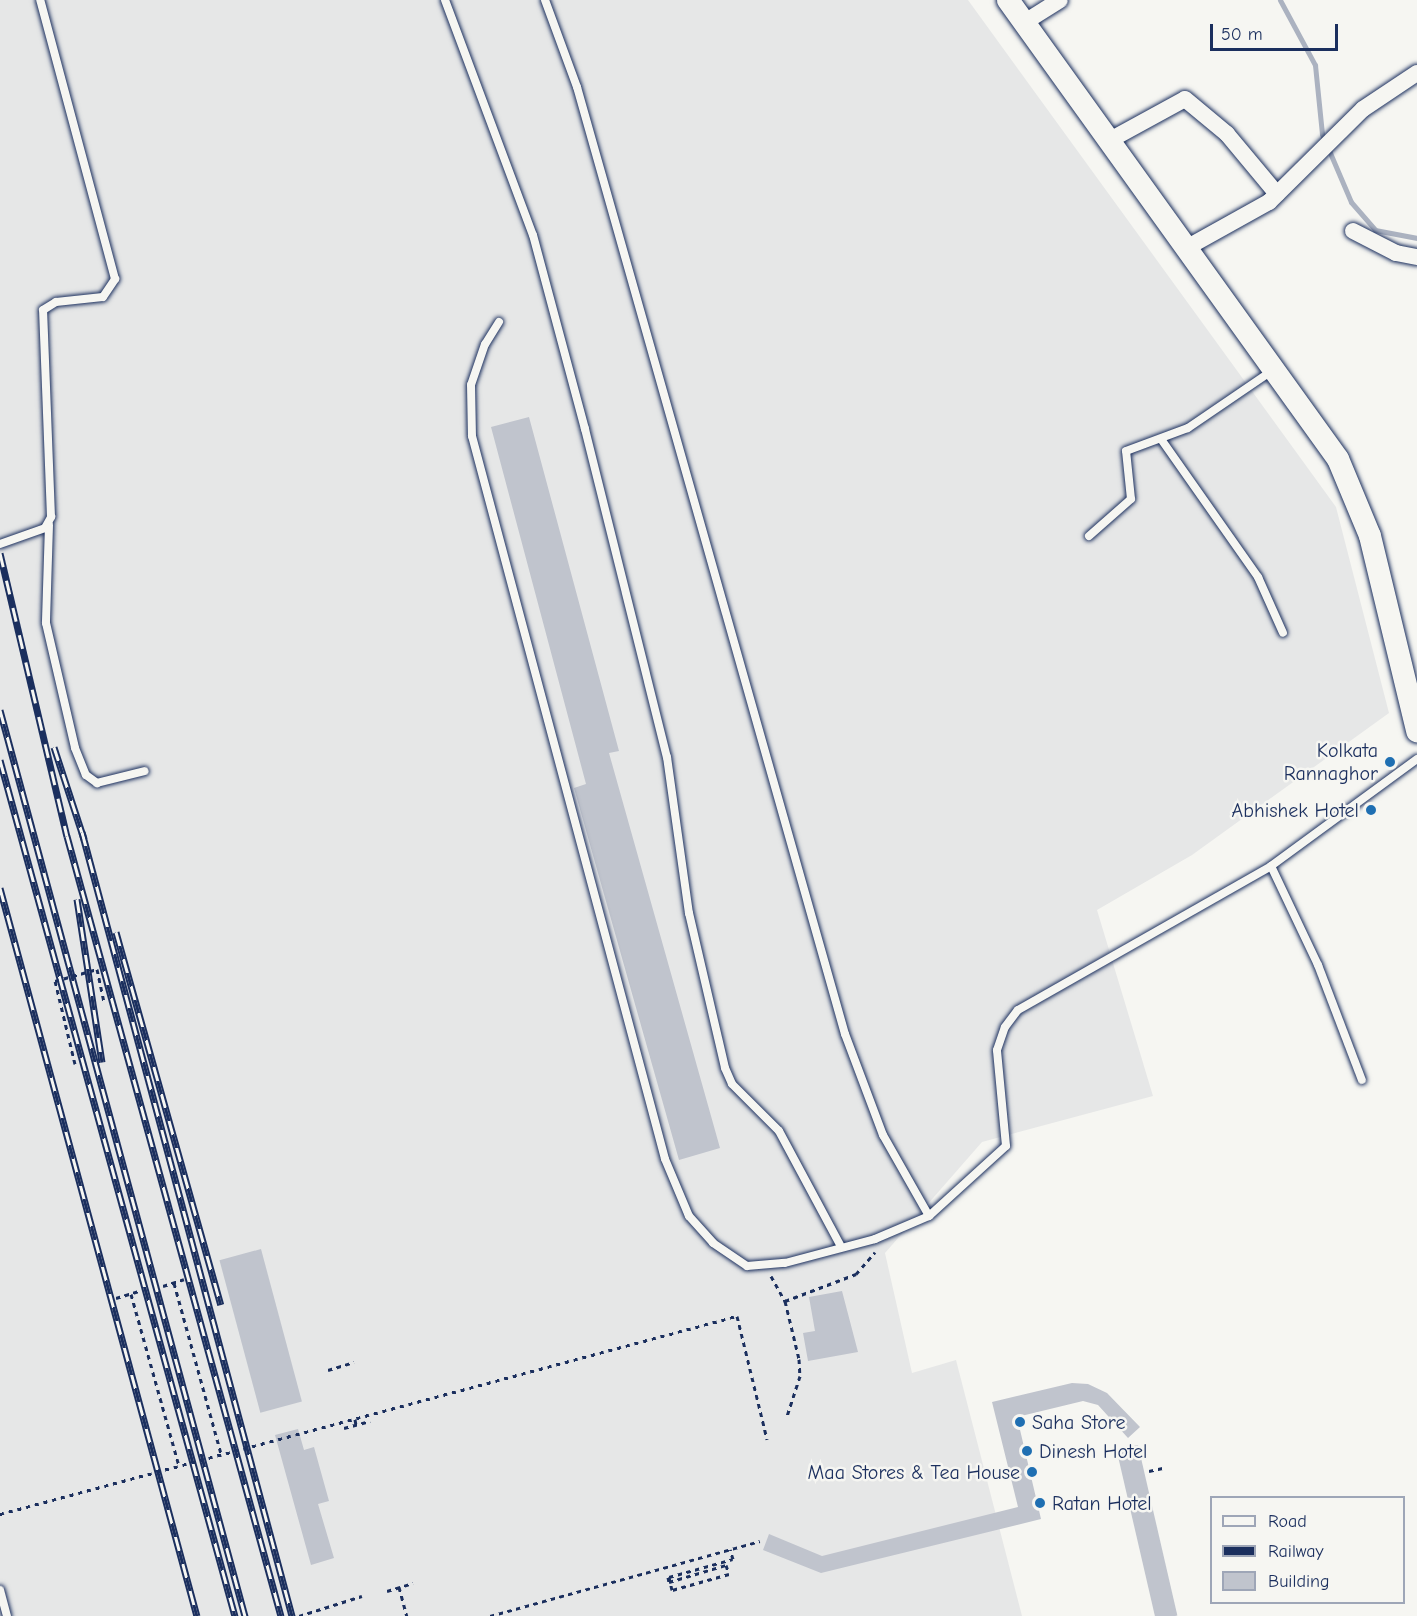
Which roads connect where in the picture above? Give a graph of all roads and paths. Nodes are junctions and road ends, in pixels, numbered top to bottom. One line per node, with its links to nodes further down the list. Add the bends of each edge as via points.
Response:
1 (40, 0): 16 (lane, via 115,279 103,297 56,302 43,310)
2 (445, 0): 30 (lane, via 533,235 585,429 667,757 689,914 725,1068 732,1084 779,1131)
3 (546, 0): 28 (lane, via 577,87 845,1034 883,1135)
4 (1008, 0): 6 (main road)
5 (1060, 0): 6 (street)
6 (1025, 22): 8 (main road)
7 (1417, 73): 9 (street, via 1336,132)
8 (1110, 140): 9 (street, via 1185,99 1227,134); 11 (main road)
9 (1277, 194): 11 (street)
10 (1353, 231): 12 (street, via 1396,253)
11 (1188, 247): 14 (main road)
12 (1417, 257)
13 (499, 322): 31 (lane, via 474,375 472,436 665,1159 689,1216 713,1242 747,1266)
14 (1275, 369): 15 (lane, via 1188,428); 20 (main road, via 1322,434 1355,494)
15 (1161, 439): 17 (lane, via 1126,451 1131,499); 19 (lane, via 1258,577)
16 (49, 525): 18 (lane); 23 (lane, via 46,623 83,766 97,783)
17 (1089, 536)
18 (0, 544)
19 (1283, 633)
20 (1411, 673): 21 (main road)
21 (1417, 731)
22 (1417, 759): 24 (lane)
23 (145, 771)
24 (1271, 866): 27 (lane, via 1318,965); 28 (lane, via 1050,988 1010,1018 1000,1038 996,1067 1006,1146)
25 (105, 1003): 26 (path, via 97,969 55,981)
26 (75, 1064)
27 (1362, 1080)
28 (929, 1216): 29 (lane)
29 (875, 1239): 30 (lane); 38 (path, via 871,1259 856,1274)
30 (840, 1245): 31 (lane)
31 (770, 1267): 38 (path)
32 (184, 1279): 33 (path)
33 (174, 1282): 34 (path); 47 (path)
34 (163, 1286)
35 (139, 1291): 36 (path)
36 (131, 1294): 37 (path); 48 (path)
37 (116, 1298)
38 (785, 1301): 41 (path, via 800,1376)
39 (354, 1362): 40 (path)
40 (328, 1370)
41 (786, 1416)
42 (355, 1419): 44 (path, bridge); 46 (path, bridge, via 737,1316); 47 (path, bridge)
43 (370, 1421): 44 (path)
44 (356, 1425): 45 (path)
45 (344, 1428)
46 (767, 1439)
47 (221, 1454): 48 (path, bridge)
48 (179, 1466): 51 (path, bridge)
49 (1163, 1468): 50 (path)
50 (1149, 1471)
51 (0, 1514)
52 (760, 1541): 53 (path)
53 (730, 1549): 54 (path); 54 (path, bridge, via 733,1559 669,1577 671,1583 672,1590 729,1574 726,1565 681,1578 669,1582)
54 (667, 1567): 65 (path)
55 (413, 1583): 56 (path)
56 (399, 1587): 58 (path); 64 (path)
57 (0, 1590): 61 (lane)
58 (387, 1591)
59 (362, 1596): 60 (path)
60 (317, 1610): 62 (path); 63 (path)
61 (7, 1616)
62 (299, 1616)
63 (319, 1616)
64 (407, 1616)
65 (489, 1616)

